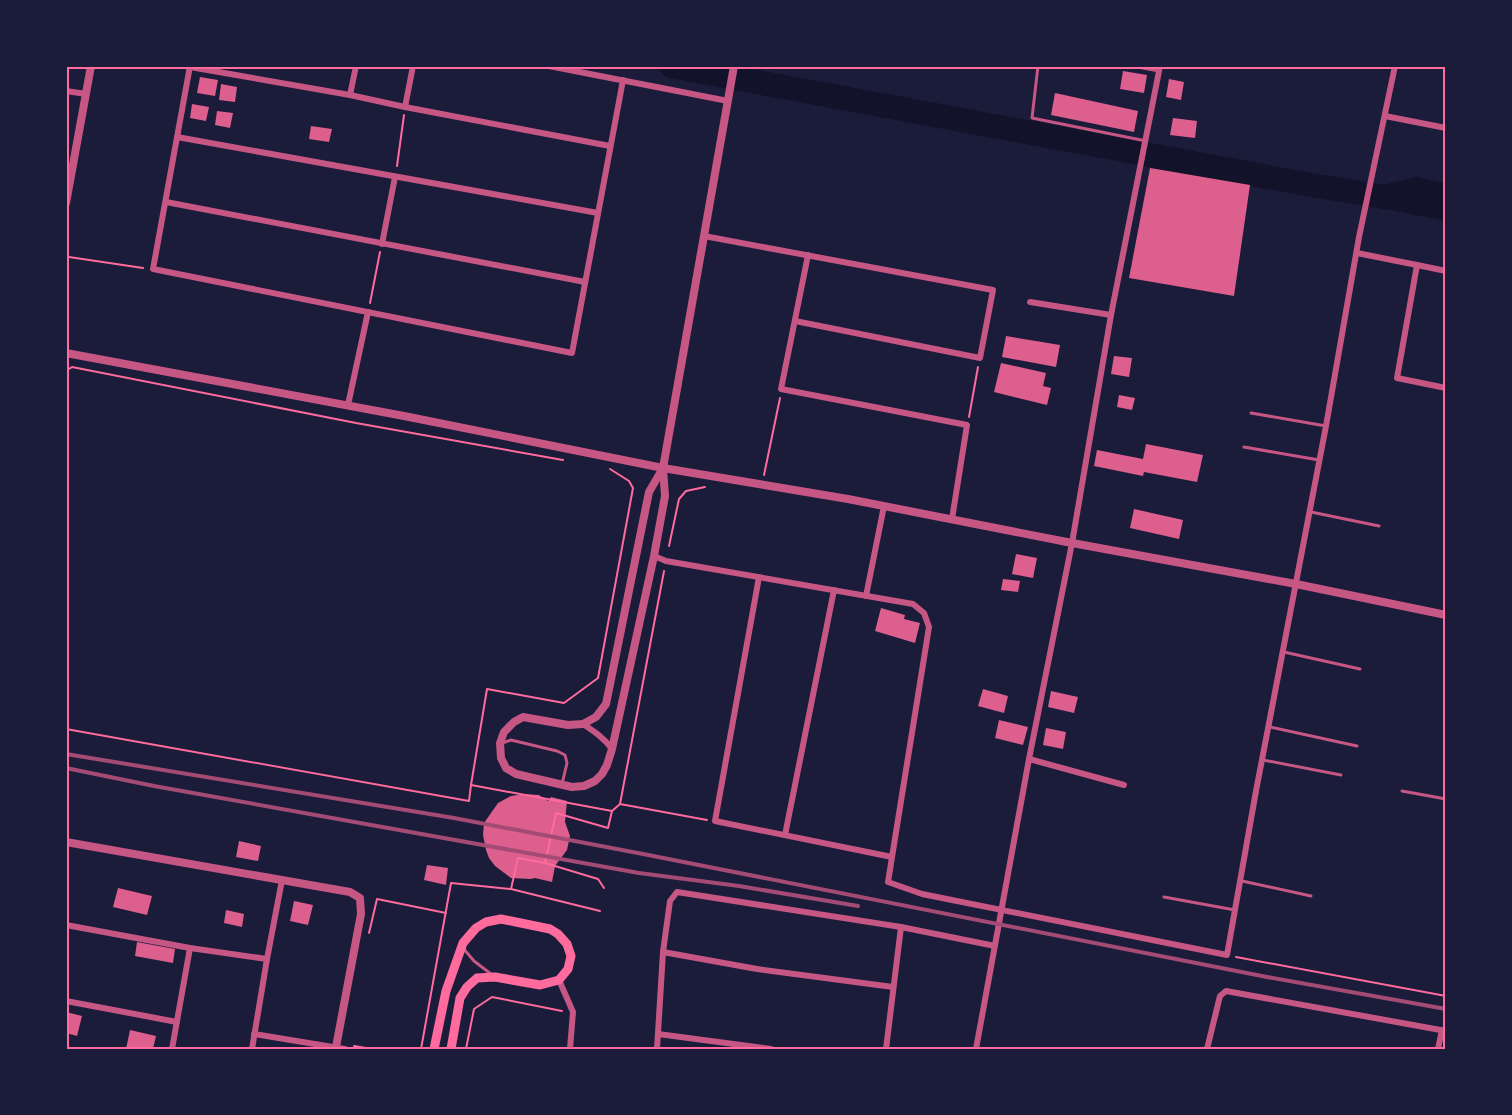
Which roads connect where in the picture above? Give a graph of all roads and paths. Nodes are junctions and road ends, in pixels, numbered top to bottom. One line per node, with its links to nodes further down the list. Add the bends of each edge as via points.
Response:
1 (91, 66): 13 (street)
2 (190, 66): 14 (street); 19 (street)
3 (356, 66): 14 (street)
4 (412, 66): 16 (street)
5 (549, 66): 11 (street)
6 (734, 66): 15 (street)
7 (1038, 66): 20 (lane, via 1032,118)
8 (1132, 66): 10 (lane)
9 (1395, 66): 17 (street)
10 (1159, 68): 20 (street)
11 (622, 80): 15 (street); 21 (street)
12 (66, 91): 13 (street)
13 (86, 94): 24 (street)
14 (350, 95): 16 (street)
15 (728, 101): 26 (street)
16 (405, 107): 21 (street); 22 (path)
17 (1385, 116): 18 (street); 28 (street)
18 (1446, 128)
19 (177, 137): 22 (street); 23 (street)
20 (1146, 141): 37 (street)
21 (610, 146): 25 (street)
22 (395, 177): 25 (street); 27 (street)
23 (165, 202): 27 (street); 32 (street)
24 (66, 203)
25 (598, 213): 34 (street)
26 (704, 236): 29 (street); 52 (street)
27 (382, 244): 34 (street); 36 (path)
28 (1357, 253): 31 (street); 47 (street)
29 (808, 255): 38 (street); 40 (street, via 993,290)
30 (69, 257): 32 (path)
31 (1417, 265): 33 (street); 42 (street, via 1397,378)
32 (153, 269): 36 (street)
33 (1446, 271)
34 (585, 282): 36 (street, via 572,353)
35 (1030, 302): 37 (street)
36 (368, 312): 44 (street)
37 (1111, 315): 59 (street)
38 (795, 321): 40 (street); 43 (street)
39 (66, 353): 44 (street)
40 (980, 358): 46 (path)
41 (66, 371): 49 (path, via 72,367)
42 (1446, 388)
43 (781, 389): 46 (street); 53 (path)
44 (348, 405): 52 (street)
45 (1251, 413): 47 (lane)
46 (967, 425): 57 (street)
47 (1326, 426): 50 (street)
48 (1244, 447): 50 (lane)
49 (562, 460)
50 (1319, 460): 56 (street)
51 (608, 468): 80 (path, via 633,488 598,678 564,704 487,689)
52 (663, 468): 53 (street); 61 (street, via 665,496); 70 (street, via 649,492 606,704 596,717)
53 (762, 485): 55 (street)
54 (714, 488): 60 (path, via 703,486 686,491 679,499)
55 (884, 506): 57 (street); 66 (street)
56 (1310, 512): 58 (lane); 64 (street)
57 (952, 519): 59 (street)
58 (1379, 526)
59 (1072, 543): 64 (street); 76 (street)
60 (669, 546)
61 (654, 556): 63 (street); 75 (street)
62 (665, 565): 84 (path)
63 (759, 577): 65 (street); 86 (street)
64 (1296, 584): 67 (street); 68 (street)
65 (834, 590): 66 (street); 87 (street)
66 (866, 596): 91 (street, via 913,604 924,613 929,627)
67 (1446, 615)
68 (1283, 652): 69 (lane); 71 (street)
69 (1360, 669)
70 (583, 724): 73 (street, via 523,717 504,732); 75 (street)
71 (1268, 727): 74 (lane); 77 (street)
72 (66, 729): 80 (path, via 469,801)
73 (500, 743): 81 (street, via 506,768); 81 (lane, via 511,740 565,755)
74 (1357, 746)
75 (612, 750): 81 (street, via 595,781 584,786)
76 (1029, 759): 79 (street); 99 (street)
77 (1262, 760): 78 (lane); 94 (street)
78 (1341, 775)
79 (1124, 784)
80 (471, 785): 85 (path)
81 (562, 785)
82 (1402, 791): 83 (lane)
83 (1446, 799)
84 (620, 804): 85 (path); 86 (path)
85 (612, 811): 90 (path, via 608,828 556,813)
86 (715, 821): 87 (street)
87 (785, 835): 91 (street)
88 (66, 842): 93 (street)
89 (543, 845): 90 (path)
90 (549, 846): 92 (path)
91 (892, 857): 99 (street, via 888,882 922,894)
92 (545, 863): 95 (path, via 518,858); 96 (path, via 598,879)
93 (282, 880): 111 (street); 122 (street, via 350,892 360,898 361,914)
94 (1240, 880): 97 (lane); 100 (street)
95 (511, 888): 101 (path); 102 (path, via 451,883)
96 (604, 888)
97 (1311, 896)
98 (1164, 897): 100 (lane)
99 (1001, 910): 107 (street); 110 (street)
100 (1235, 910): 110 (street)
101 (600, 912)
102 (446, 913): 105 (path, via 377,899); 127 (path)
103 (66, 925): 108 (street)
104 (902, 927): 107 (street); 109 (street, via 677,892 669,901); 114 (street)
105 (369, 934)
106 (462, 946): 112 (lane); 113 (main road, via 476,928 501,919 550,929 567,944 571,956 568,969); 128 (main road, via 446,991)
107 (994, 946): 135 (street)
108 (190, 948): 111 (street); 118 (street)
109 (663, 952): 114 (street); 120 (street)
110 (1227, 956): 115 (path)
111 (267, 959): 121 (street)
112 (495, 977): 113 (main road, via 540,985); 129 (main road, via 477,978 460,998)
113 (559, 980): 131 (street, via 573,1012)
114 (894, 987): 134 (street)
115 (1446, 996)
116 (66, 1001): 118 (street)
117 (565, 1012): 130 (path, via 492,997 474,1009)
118 (177, 1022): 124 (street)
119 (1444, 1031): 136 (street, via 1226,991 1220,996); 137 (street)
120 (658, 1034): 132 (street); 133 (street)
121 (254, 1035): 122 (street); 125 (street)
122 (336, 1047): 123 (street)
123 (347, 1047): 126 (path)
124 (172, 1049)
125 (252, 1049)
126 (372, 1049)
127 (421, 1049)
128 (434, 1049)
129 (450, 1049)
130 (466, 1049)
131 (570, 1049)
132 (657, 1049)
133 (771, 1049)
134 (886, 1049)
135 (976, 1049)
136 (1207, 1049)
137 (1438, 1049)

